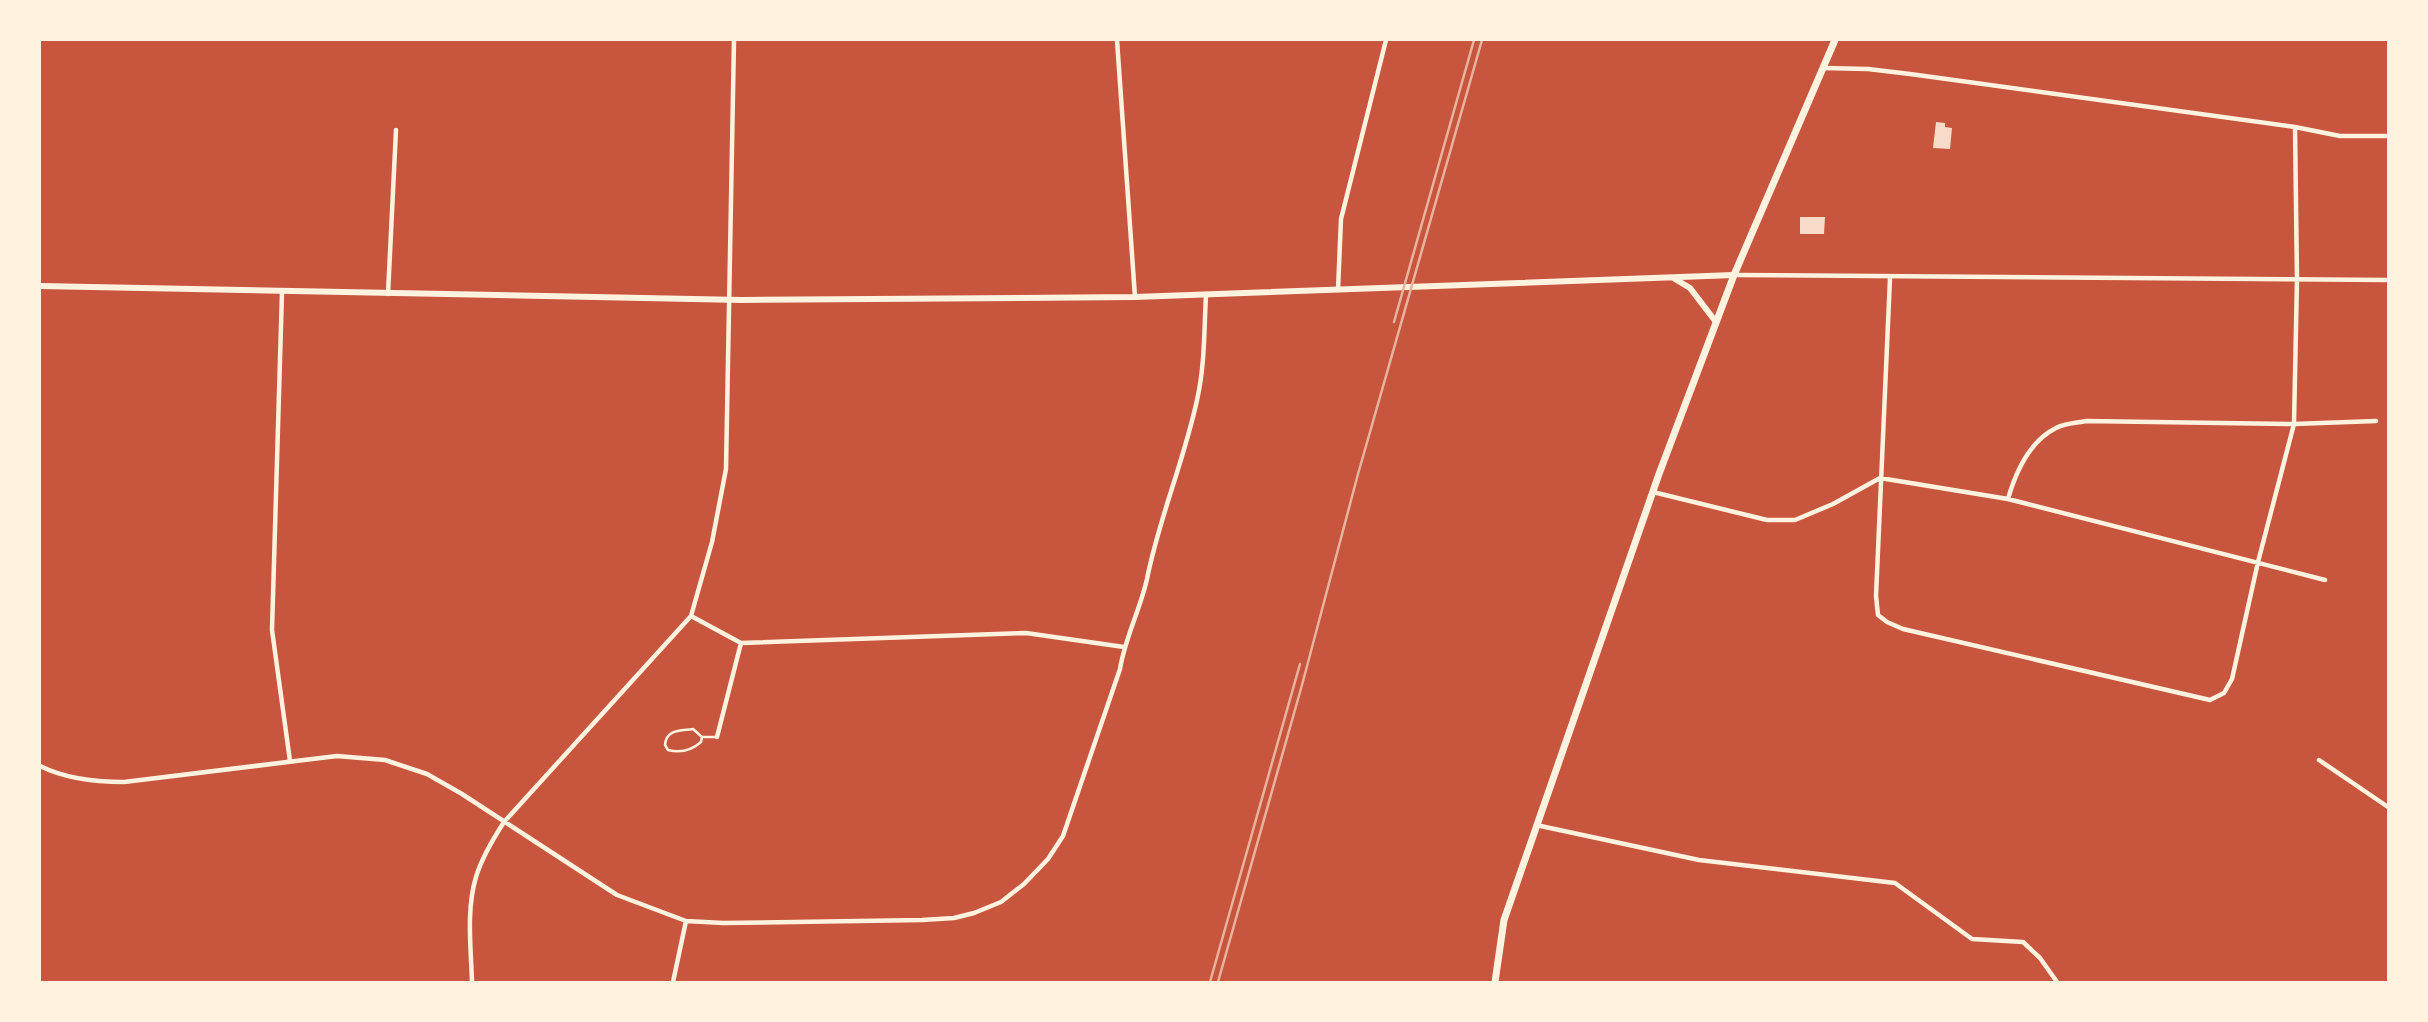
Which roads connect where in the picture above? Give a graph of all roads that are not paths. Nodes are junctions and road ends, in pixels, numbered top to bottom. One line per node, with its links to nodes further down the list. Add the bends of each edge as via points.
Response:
1 (734, 40): 20 (street)
2 (1117, 40): 19 (street)
3 (1386, 40): 15 (street, via 1342,218)
4 (1836, 40): 5 (main road)
5 (1823, 68): 6 (street, via 1910,74); 9 (main road)
6 (2295, 127): 8 (street, via 2340,136); 12 (street)
7 (396, 130): 17 (street)
8 (2388, 136)
9 (1734, 275): 10 (main road); 11 (street); 21 (main road)
10 (1674, 278): 15 (main road); 21 (main road, via 1690,288)
11 (1890, 278): 12 (street); 24 (street)
12 (2297, 279): 13 (street); 23 (street)
13 (2388, 280)
14 (40, 286): 16 (main road)
15 (1338, 290): 18 (main road)
16 (282, 292): 17 (main road); 35 (street, via 272,630)
17 (388, 294): 20 (main road)
18 (1206, 295): 19 (main road); 31 (street, via 1204,351 1197,400 1147,579)
19 (1135, 297): 20 (main road)
20 (729, 300): 29 (street, via 726,468 712,542)
21 (1716, 322): 25 (main road)
22 (2376, 421): 23 (street)
23 (2294, 424): 26 (street, via 2086,421 2058,426 2039,439 2026,456); 27 (street)
24 (1880, 478): 25 (street, via 1795,520 1767,520); 26 (street); 27 (street, via 1876,596 1878,615 1887,622 1903,629 2210,700 2224,693 2232,679)
25 (1653, 492): 39 (main road)
26 (2008, 499): 27 (street)
27 (2258, 562): 28 (street)
28 (2325, 580)
29 (692, 616): 30 (street); 38 (street)
30 (742, 643): 31 (street, via 1026,633); 33 (street)
31 (1124, 647): 40 (street, via 1120,670 1063,836 1048,859 1001,902 982,911 946,919 758,924)
32 (702, 737): 32 (lane, via 693,729 672,732 665,744 672,751 690,750 701,742); 33 (lane)
33 (718, 737)
34 (2319, 760): 37 (street)
35 (290, 761): 36 (street, via 124,782 73,777); 38 (street, via 337,756 404,764 434,778)
36 (40, 766)
37 (2388, 807)
38 (504, 822): 40 (street, via 617,895); 41 (street, via 484,855 475,878 471,902)
39 (1536, 825): 43 (main road, via 1504,920); 44 (street, via 1699,860 1895,883 1972,939 2023,942 2040,958)
40 (686, 921): 42 (street)
41 (472, 982)
42 (673, 982)
43 (1495, 982)
44 (2057, 982)

